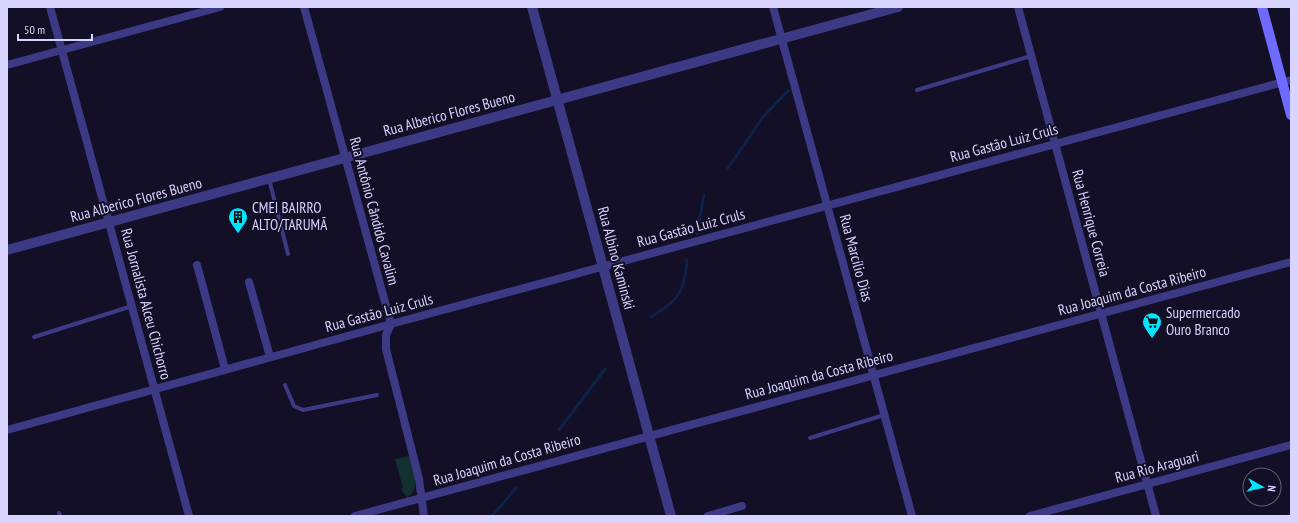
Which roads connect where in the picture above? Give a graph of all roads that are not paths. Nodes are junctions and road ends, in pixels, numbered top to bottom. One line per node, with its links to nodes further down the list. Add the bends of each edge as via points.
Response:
1 (50, 7): 10 (street, Rua Jornalista Alceu Chichorro)
2 (220, 7): 10 (street)
3 (304, 7): 18 (street, Rua Antônio Cândido Cavalim)
4 (532, 7): 15 (street, Rua Albino Kaminski)
5 (773, 7): 9 (street, Rua Marcílio Dias)
6 (898, 7): 9 (street, Rua Alberico Flores Bueno)
7 (1018, 7): 11 (street, Rua Henrique Correia)
8 (1262, 7): 13 (main road)
9 (782, 39): 15 (street, Rua Alberico Flores Bueno); 20 (street, Rua Marcílio Dias)
10 (62, 50): 12 (street); 21 (street, Rua Jornalista Alceu Chichorro)
11 (1031, 56): 14 (lane); 17 (street, Rua Henrique Correia)
12 (7, 65)
13 (1287, 81): 16 (main road); 17 (street, Rua Gastão Luiz Cruls)
14 (917, 90)
15 (557, 100): 18 (street, Rua Alberico Flores Bueno); 26 (street, Rua Albino Kaminski)
16 (1291, 115)
17 (1055, 144): 20 (street, Rua Gastão Luiz Cruls); 29 (street, Rua Henrique Correia)
18 (345, 158): 19 (street, Rua Alberico Flores Bueno); 30 (street, Rua Antônio Cândido Cavalim)
19 (269, 179): 21 (street, Rua Alberico Flores Bueno); 23 (lane)
20 (827, 205): 26 (street, Rua Gastão Luiz Cruls); 34 (street, Rua Marcílio Dias)
21 (109, 222): 22 (street, Rua Alberico Flores Bueno); 28 (street, Rua Jornalista Alceu Chichorro)
22 (7, 250)
23 (288, 254)
24 (1291, 262): 29 (street, Rua Joaquim da Costa Ribeiro)
25 (197, 265): 33 (street)
26 (603, 266): 30 (street, Rua Gastão Luiz Cruls); 40 (street, Rua Albino Kaminski)
27 (249, 282): 32 (street)
28 (132, 306): 31 (lane); 36 (street, Rua Jornalista Alceu Chichorro)
29 (1101, 314): 34 (street, Rua Joaquim da Costa Ribeiro); 43 (street, Rua Henrique Correia)
30 (391, 324): 32 (street, Rua Gastão Luiz Cruls); 44 (street, via 386,335 386,349)
31 (34, 337)
32 (270, 357): 33 (street, Rua Gastão Luiz Cruls)
33 (225, 369): 36 (street, Rua Gastão Luiz Cruls)
34 (874, 375): 38 (street, Rua Marcílio Dias); 40 (street, Rua Joaquim da Costa Ribeiro)
35 (285, 385): 37 (lane, via 294,406 303,410)
36 (155, 389): 39 (street, Rua Gastão Luiz Cruls); 47 (street, Rua Jornalista Alceu Chichorro)
37 (377, 395)
38 (884, 415): 41 (lane); 52 (street, Rua Marcílio Dias)
39 (7, 430)
40 (649, 436): 44 (street, Rua Joaquim da Costa Ribeiro); 50 (street, Rua Albino Kaminski)
41 (810, 438)
42 (1291, 445): 43 (street, Rua Rio Araguari)
43 (1148, 484): 46 (street, Rua Rio Araguari); 54 (street, Rua Henrique Correia)
44 (423, 498): 48 (street, Rua Joaquim da Costa Ribeiro); 49 (street)
45 (742, 506): 51 (street)
46 (1047, 514): 53 (street, Rua Rio Araguari)
47 (189, 516)
48 (355, 516)
49 (424, 516)
50 (671, 516)
51 (708, 516)
52 (912, 516)
53 (1030, 516)
54 (1156, 516)

